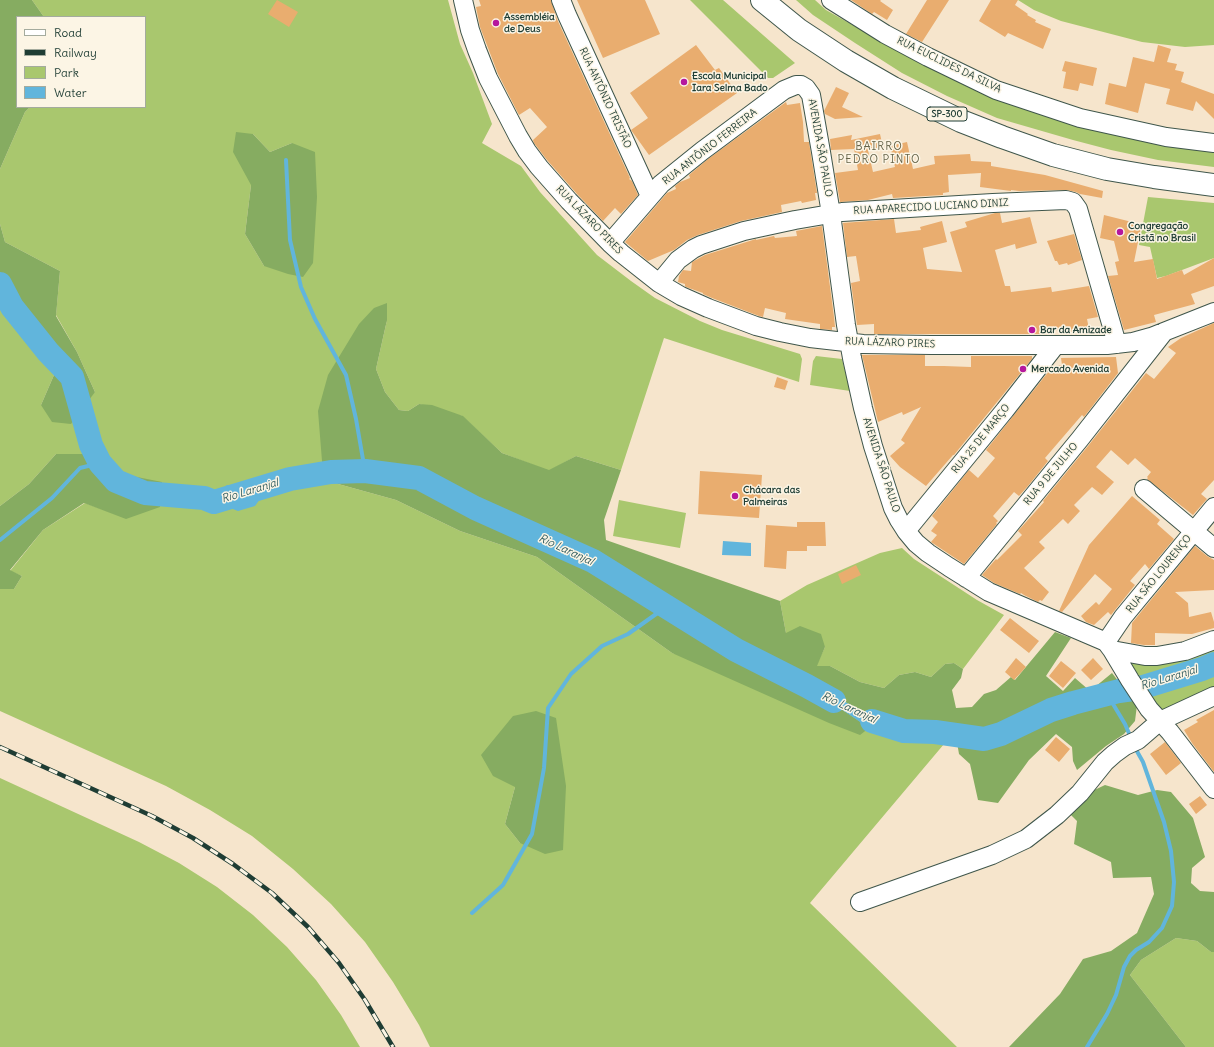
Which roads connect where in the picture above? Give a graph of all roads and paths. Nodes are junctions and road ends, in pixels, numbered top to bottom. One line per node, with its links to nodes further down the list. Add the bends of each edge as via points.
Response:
1 (463, 0): 10 (street, RUA LÁZARO PIRES, via 477,50 500,101 527,151 569,201)
2 (561, 0): 8 (street, RUA ANTÔNIO TRISTÃO)
3 (762, 0): 7 (main road, SP-300, via 799,30 846,61 893,88 961,121 1046,152 1107,169)
4 (832, 0): 6 (street, RUA EUCLIDES DA SILVA, via 885,34 996,90 1080,118 1166,137)
5 (804, 86): 8 (street, RUA ANTÔNIO FERREIRA, via 793,85 784,90 667,179); 9 (street, AVENIDA SÃO PAULO, via 811,96)
6 (1214, 143)
7 (1214, 185)
8 (650, 196): 10 (street, RUA ANTÔNIO FERREIRA)
9 (831, 214): 11 (street, RUA APARECIDO LUCIANO DINIZ, via 757,228 701,245 678,260); 14 (street, AVENIDA SÃO PAULO); 15 (street, RUA APARECIDO LUCIANO DINIZ, via 993,203 1066,200 1073,202 1078,209)
10 (610, 243): 11 (street, RUA LÁZARO PIRES)
11 (660, 283): 14 (street, RUA LÁZARO PIRES, via 681,296 756,326 810,338)
12 (1214, 312): 13 (street, RUA LÁZARO PIRES)
13 (1164, 332): 15 (street, RUA LÁZARO PIRES); 17 (street, RUA 9 DE JULHO)
14 (849, 343): 16 (street, RUA LÁZARO PIRES); 20 (street, AVENIDA SÃO PAULO, via 873,446 893,508)
15 (1125, 343): 16 (street, RUA LÁZARO PIRES); 17 (street)
16 (1054, 346): 20 (street, RUA 25 DE MARÇO)
17 (1134, 370): 23 (street, RUA 9 DE JULHO)
18 (1144, 489): 21 (street)
19 (1214, 507): 21 (street, RUA SÃO LOURENÇO)
20 (906, 531): 23 (street, AVENIDA SÃO PAULO, via 928,553)
21 (1194, 531): 22 (street); 25 (street, RUA SÃO LOURENÇO, via 1123,617)
22 (1214, 548)
23 (966, 578): 25 (street, AVENIDA SÃO PAULO, via 999,597)
24 (1214, 640): 25 (street, AVENIDA SÃO PAULO, via 1157,656 1144,656)
25 (1109, 646): 27 (street)
26 (1214, 696): 27 (street)
27 (1160, 721): 28 (street); 29 (street, via 1114,754 1080,793 1026,839 992,855)
28 (1214, 790)
29 (860, 902)

